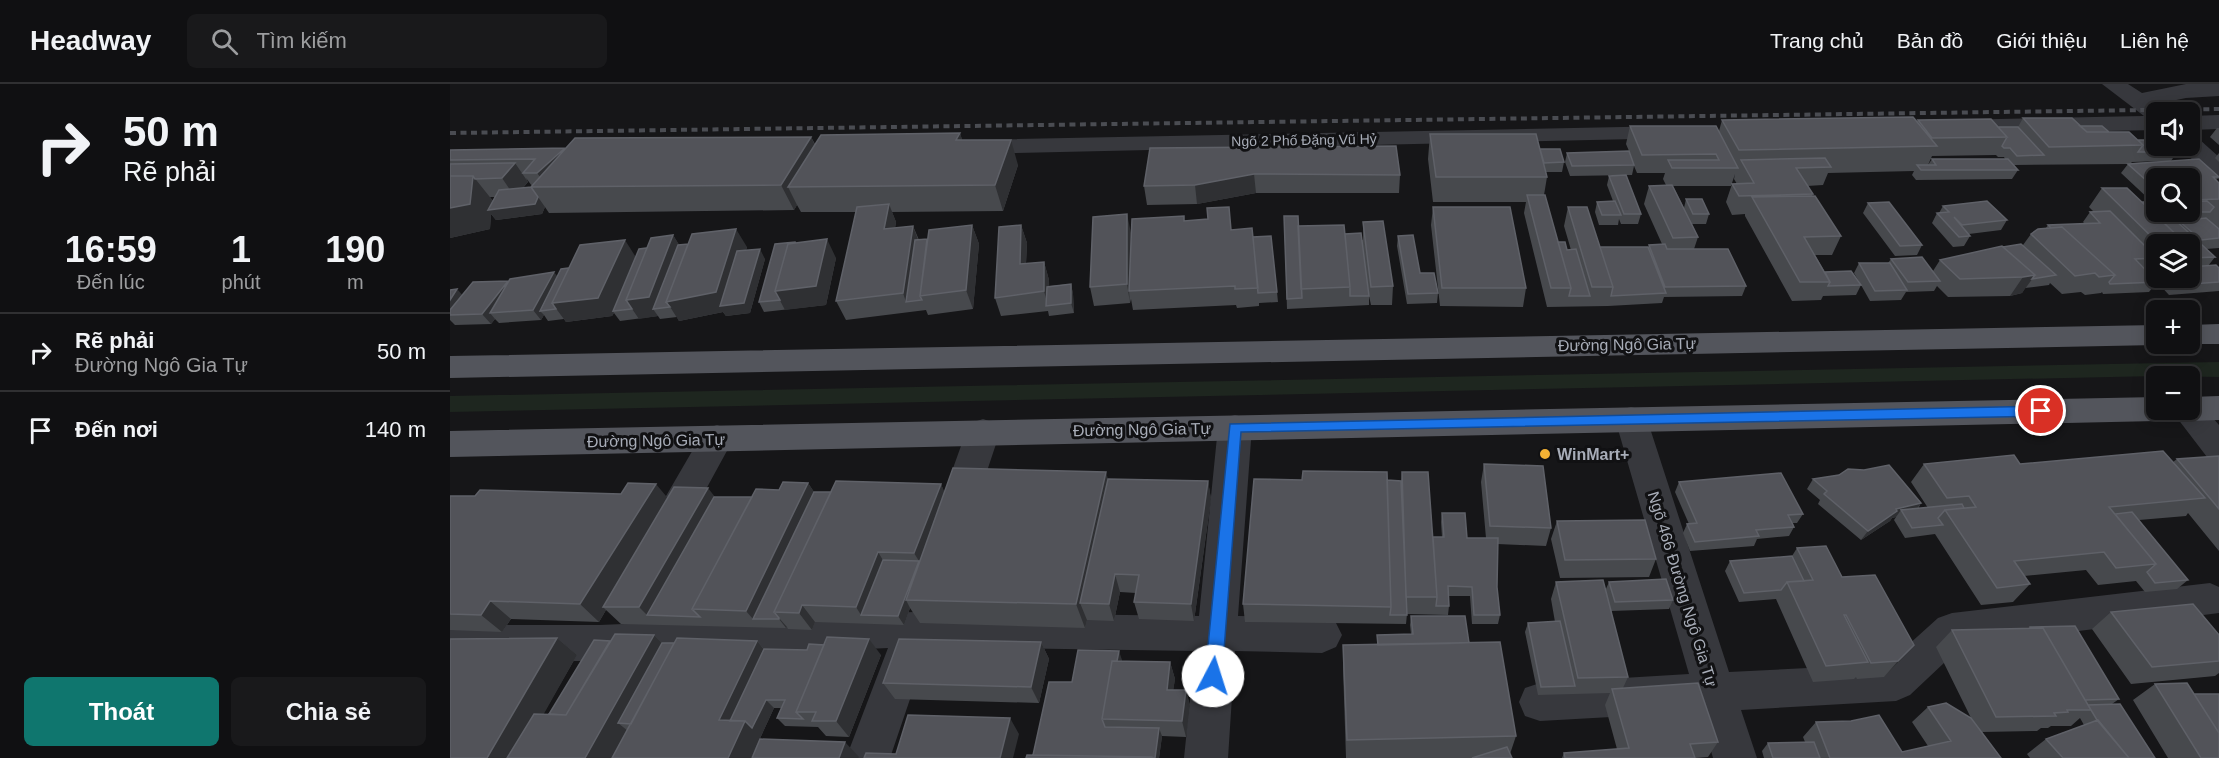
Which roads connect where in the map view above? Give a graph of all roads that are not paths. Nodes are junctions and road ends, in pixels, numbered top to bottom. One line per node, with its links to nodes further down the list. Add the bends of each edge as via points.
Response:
1 (2113, 84): 3 (street)
2 (2219, 88): 3 (street)
3 (2138, 101): 4 (street)
4 (2146, 107)
5 (2219, 122): 7 (street)
6 (2146, 123): 8 (street)
7 (2200, 123)
8 (1930, 128)
9 (1691, 132): 10 (street, Ngõ 2 Phố Đặng Vũ Hỷ)
10 (939, 148)
11 (2200, 153): 12 (street)
12 (2219, 171)
13 (2219, 334): 15 (main road)
14 (2146, 335): 16 (main road, Đường Ngô Gia Tự)
15 (2200, 335)
16 (450, 367)
17 (2219, 408): 19 (main road)
18 (2146, 409): 20 (main road, Đường Ngô Gia Tự)
19 (2200, 409)
20 (1631, 419): 22 (main road, Đường Ngô Gia Tự); 37 (street, Ngõ 466 Đường Ngô Gia Tự)
21 (2197, 420): 26 (street)
22 (1235, 427): 23 (main road, Đường Ngô Gia Tự); 32 (street)
23 (984, 432): 24 (main road, Đường Ngô Gia Tự); 27 (street)
24 (717, 438): 25 (main road, Đường Ngô Gia Tự); 28 (street)
25 (450, 444)
26 (2219, 448)
27 (944, 544)
28 (650, 555)
29 (2210, 600): 37 (street, via 1952,630 1896,682)
30 (622, 604): 35 (street)
31 (920, 613): 32 (street); 35 (street); 39 (street)
32 (1217, 635): 33 (street); 40 (street)
33 (1322, 635)
34 (450, 643): 35 (street)
35 (599, 643): 36 (street)
36 (575, 681)
37 (1715, 693): 38 (street); 41 (street, Ngõ 466 Đường Ngô Gia Tự)
38 (1540, 702)
39 (868, 758)
40 (1206, 758)
41 (1735, 758)

